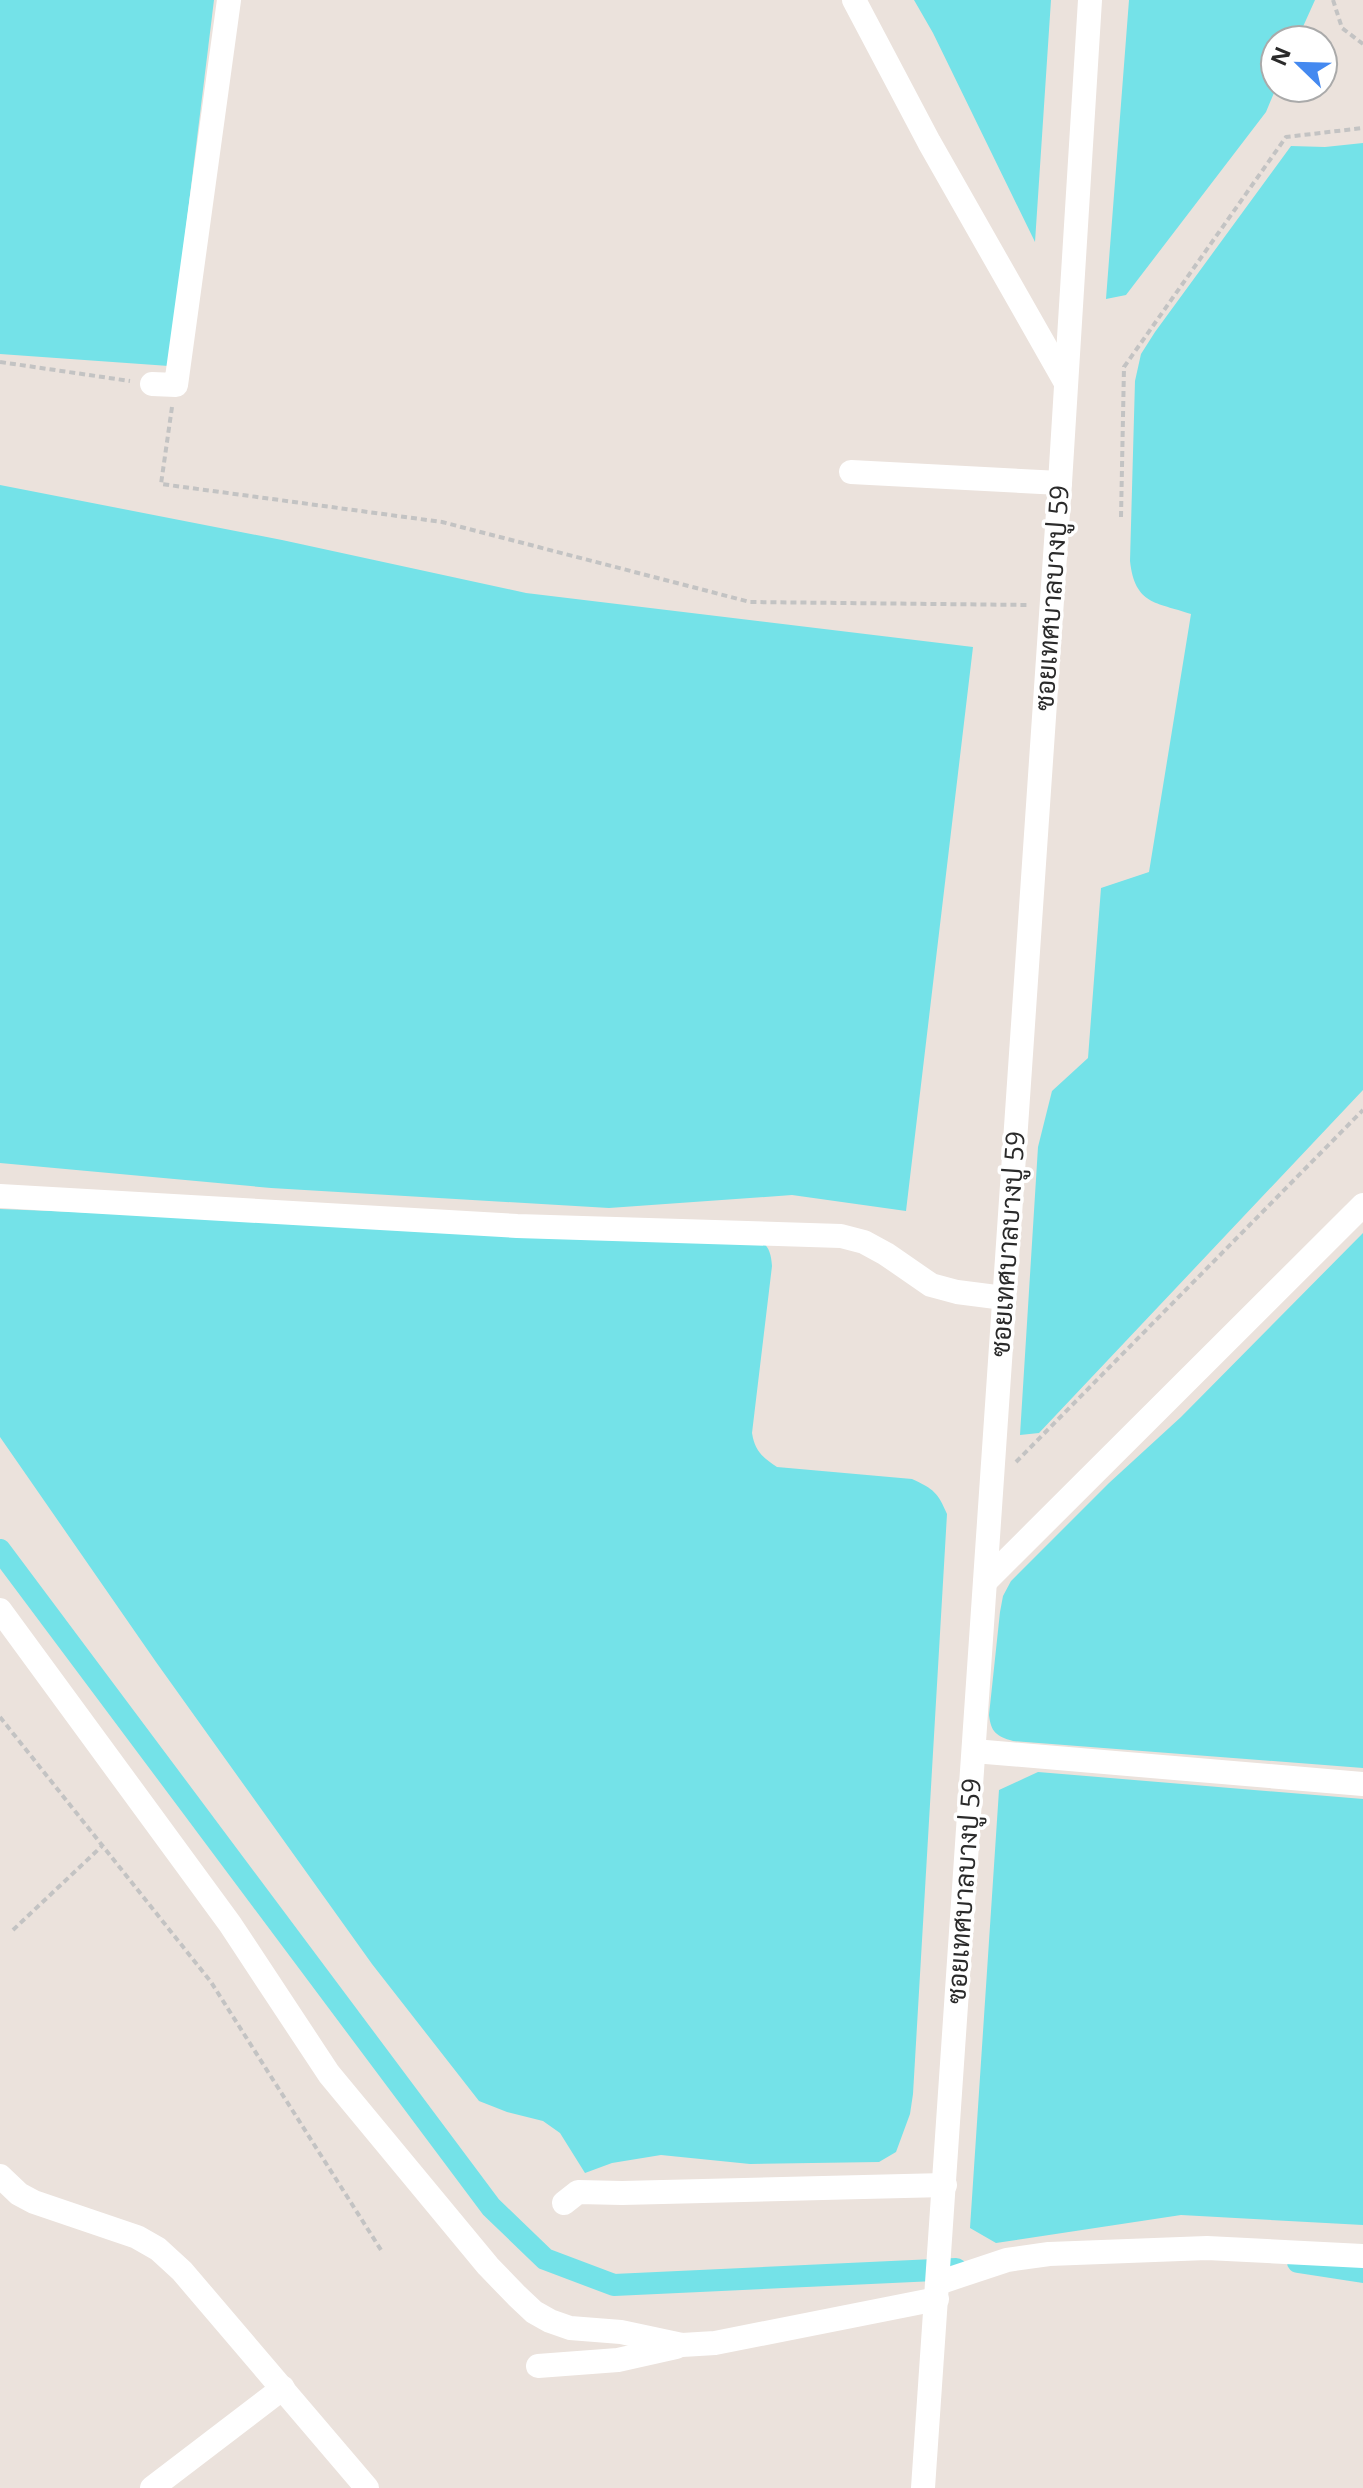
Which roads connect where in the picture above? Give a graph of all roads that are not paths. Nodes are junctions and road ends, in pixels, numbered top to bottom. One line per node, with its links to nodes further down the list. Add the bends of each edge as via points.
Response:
1 (229, 0): 5 (street)
2 (854, 0): 4 (street)
3 (1090, 0): 4 (street, ซอยเทศบาลบางปู 59)
4 (1066, 383): 7 (street, ซอยเทศบาลบางปู 59)
5 (164, 384)
6 (851, 472): 7 (street)
7 (1060, 483): 10 (street, ซอยเทศบาลบางปู 59)
8 (0, 1196): 10 (street, via 517,1226 841,1236 864,1242 931,1285)
9 (1363, 1205): 11 (street)
10 (1004, 1298): 11 (street, ซอยเทศบาลบางปู 59)
11 (985, 1582): 13 (street, ซอยเทศบาลบางปู 59)
12 (0, 1610): 20 (street, via 230,1924 329,2074 488,2266 550,2321)
13 (974, 1751): 14 (street); 16 (street, ซอยเทศบาลบางปู 59)
14 (1363, 1784)
15 (0, 2176): 22 (street, via 34,2202 158,2249)
16 (945, 2185): 17 (street, via 578,2192); 19 (street, ซอยเทศบาลบางปู 59)
17 (564, 2203)
18 (1363, 2256): 19 (street, via 1207,2248 1049,2254 1007,2260)
19 (937, 2291): 20 (street, via 715,2343); 25 (street, ซอยเทศบาลบางปู 59)
20 (682, 2345): 21 (street, via 618,2360)
21 (538, 2366)
22 (283, 2388): 23 (street); 24 (street)
23 (152, 2488)
24 (367, 2488)
25 (923, 2488)

